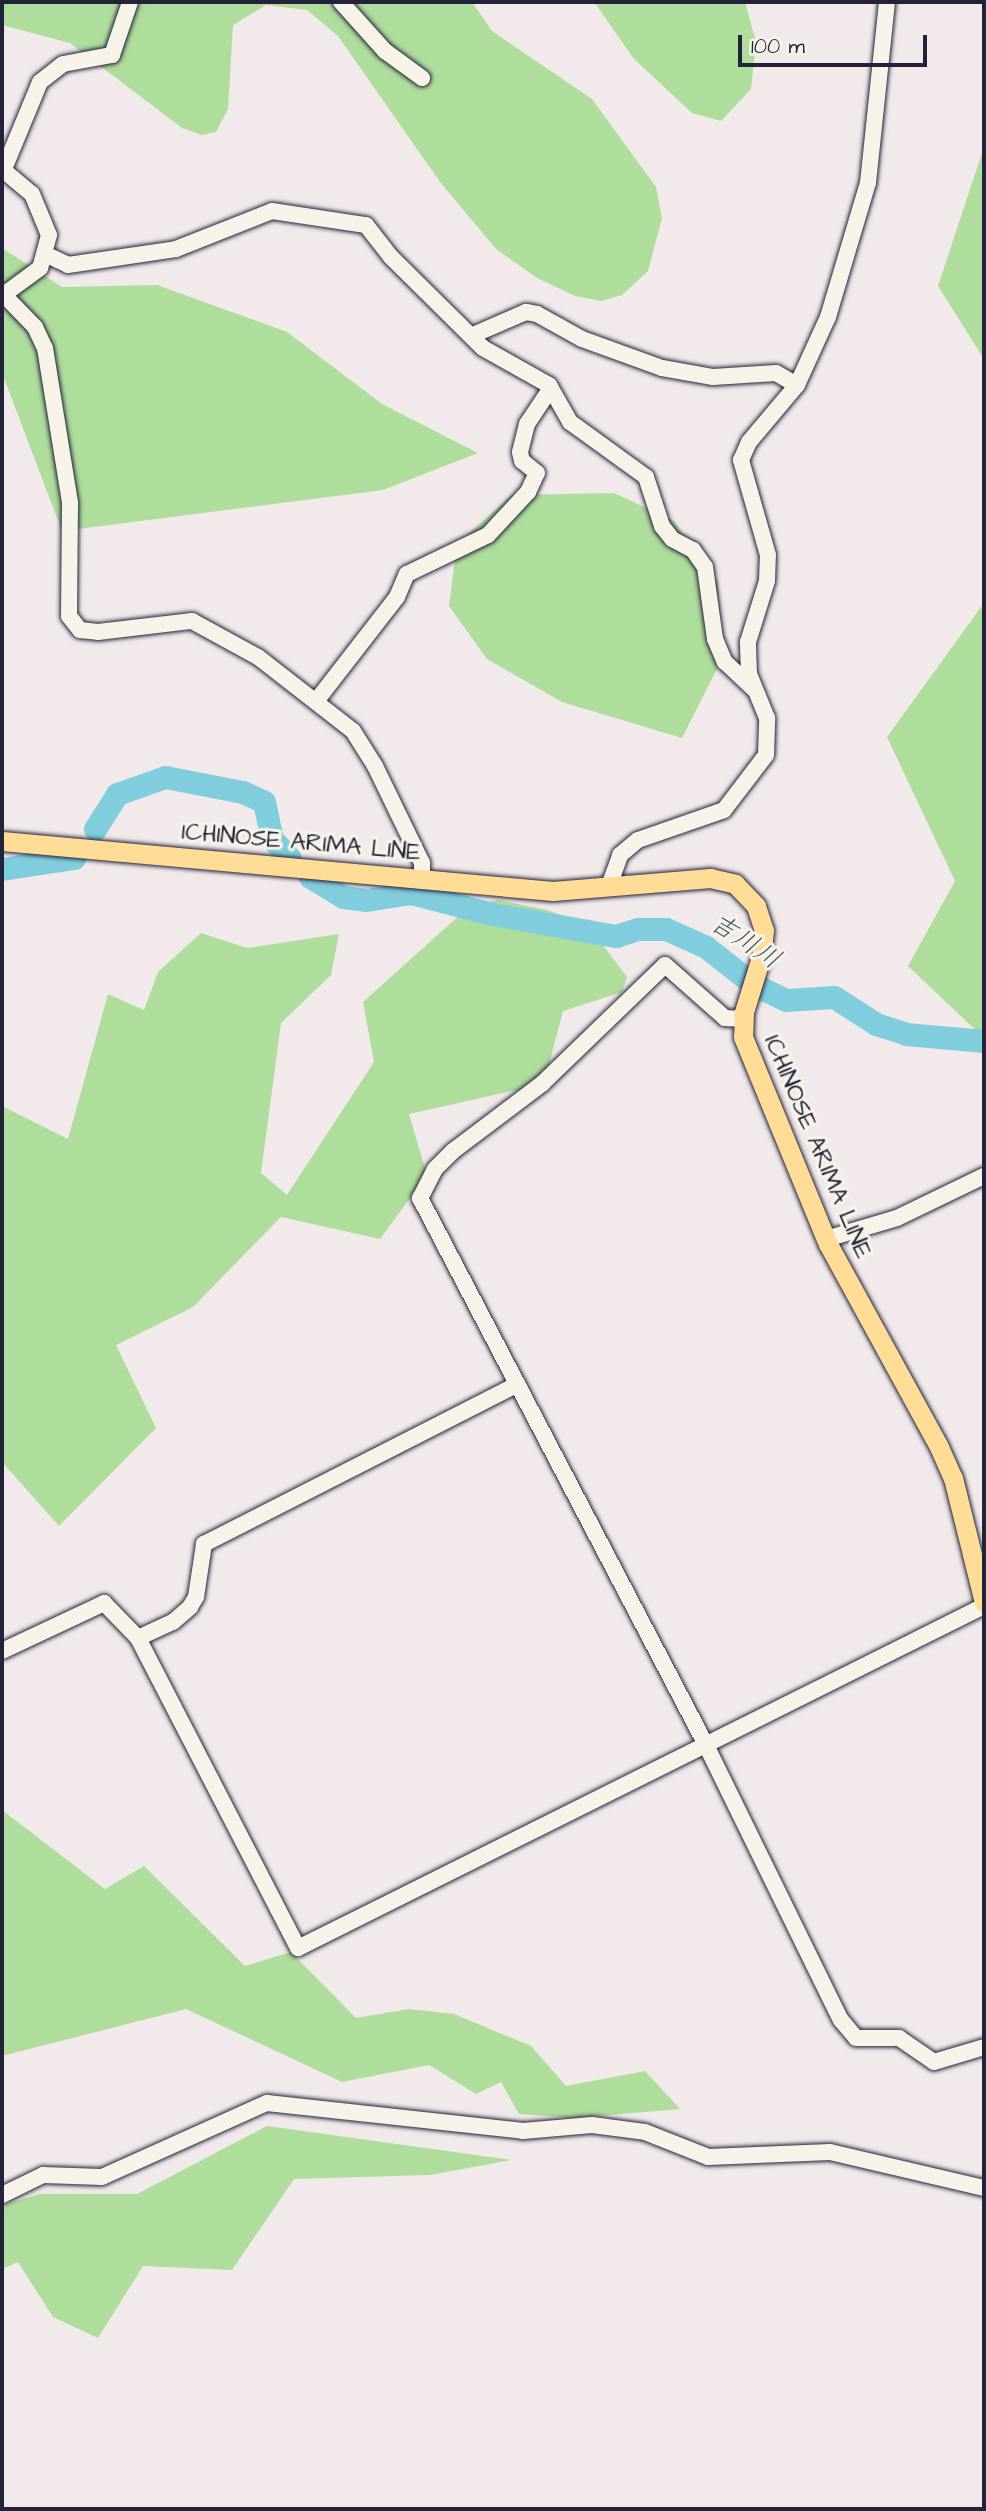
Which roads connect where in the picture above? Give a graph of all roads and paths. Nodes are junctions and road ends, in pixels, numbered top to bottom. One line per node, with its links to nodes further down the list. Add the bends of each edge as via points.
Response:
1 (130, 2): 5 (street, via 112,55 62,64 40,82)
2 (341, 2): 4 (street, via 385,51)
3 (887, 2): 9 (street, via 868,183 828,317)
4 (422, 78)
5 (3, 169): 6 (street, via 32,194 42,211 49,235)
6 (47, 256): 7 (street, via 40,268); 8 (street, via 68,265 176,249 272,211 366,225 391,257)
7 (4, 295): 12 (street, via 35,327 45,348 70,503 69,616 80,630 98,632 192,621 258,657)
8 (473, 335): 9 (street, via 526,313 537,314 582,339 662,368 713,377 776,373); 10 (street, via 483,348)
9 (797, 385): 11 (street, via 749,442 741,460 768,555 767,581 748,642 750,674)
10 (551, 388): 11 (street, via 570,422 646,477 662,526 672,539 693,550 705,567 715,639 725,662); 12 (street, via 527,424 520,452 522,461 537,473 528,492 488,535 407,574 397,597)
11 (759, 693): 15 (street, via 767,718 766,755 724,810 638,839 620,855)
12 (317, 700): 14 (street, via 353,731 375,766 422,863)
13 (2, 841): 14 (main road, ICHINOSE ARIMA LINE)
14 (422, 878): 15 (main road, ICHINOSE ARIMA LINE, via 553,891)
15 (609, 886): 16 (main road, ICHINOSE ARIMA LINE, via 710,878 735,884 756,906 764,930 761,957)
16 (743, 1015): 18 (main road, ICHINOSE ARIMA LINE, via 743,1037); 19 (street, via 725,1018 665,965 543,1083 435,1169 420,1198)
17 (984, 1176): 18 (street, via 897,1218)
18 (826, 1239): 20 (main road, ICHINOSE ARIMA LINE, via 953,1478)
19 (519, 1384): 21 (street, via 204,1544 196,1597 190,1607 173,1622); 23 (street)
20 (984, 1604): 23 (street)
21 (138, 1638): 22 (street, via 104,1603); 23 (street, via 298,1948)
22 (2, 1651)
23 (706, 1745): 24 (street, via 841,2020 856,2038 899,2038 934,2062)
24 (984, 2047)
25 (984, 2188): 26 (street, via 830,2152 708,2157 645,2132 605,2127 523,2131 267,2103 102,2177 43,2175)
26 (2, 2196)

